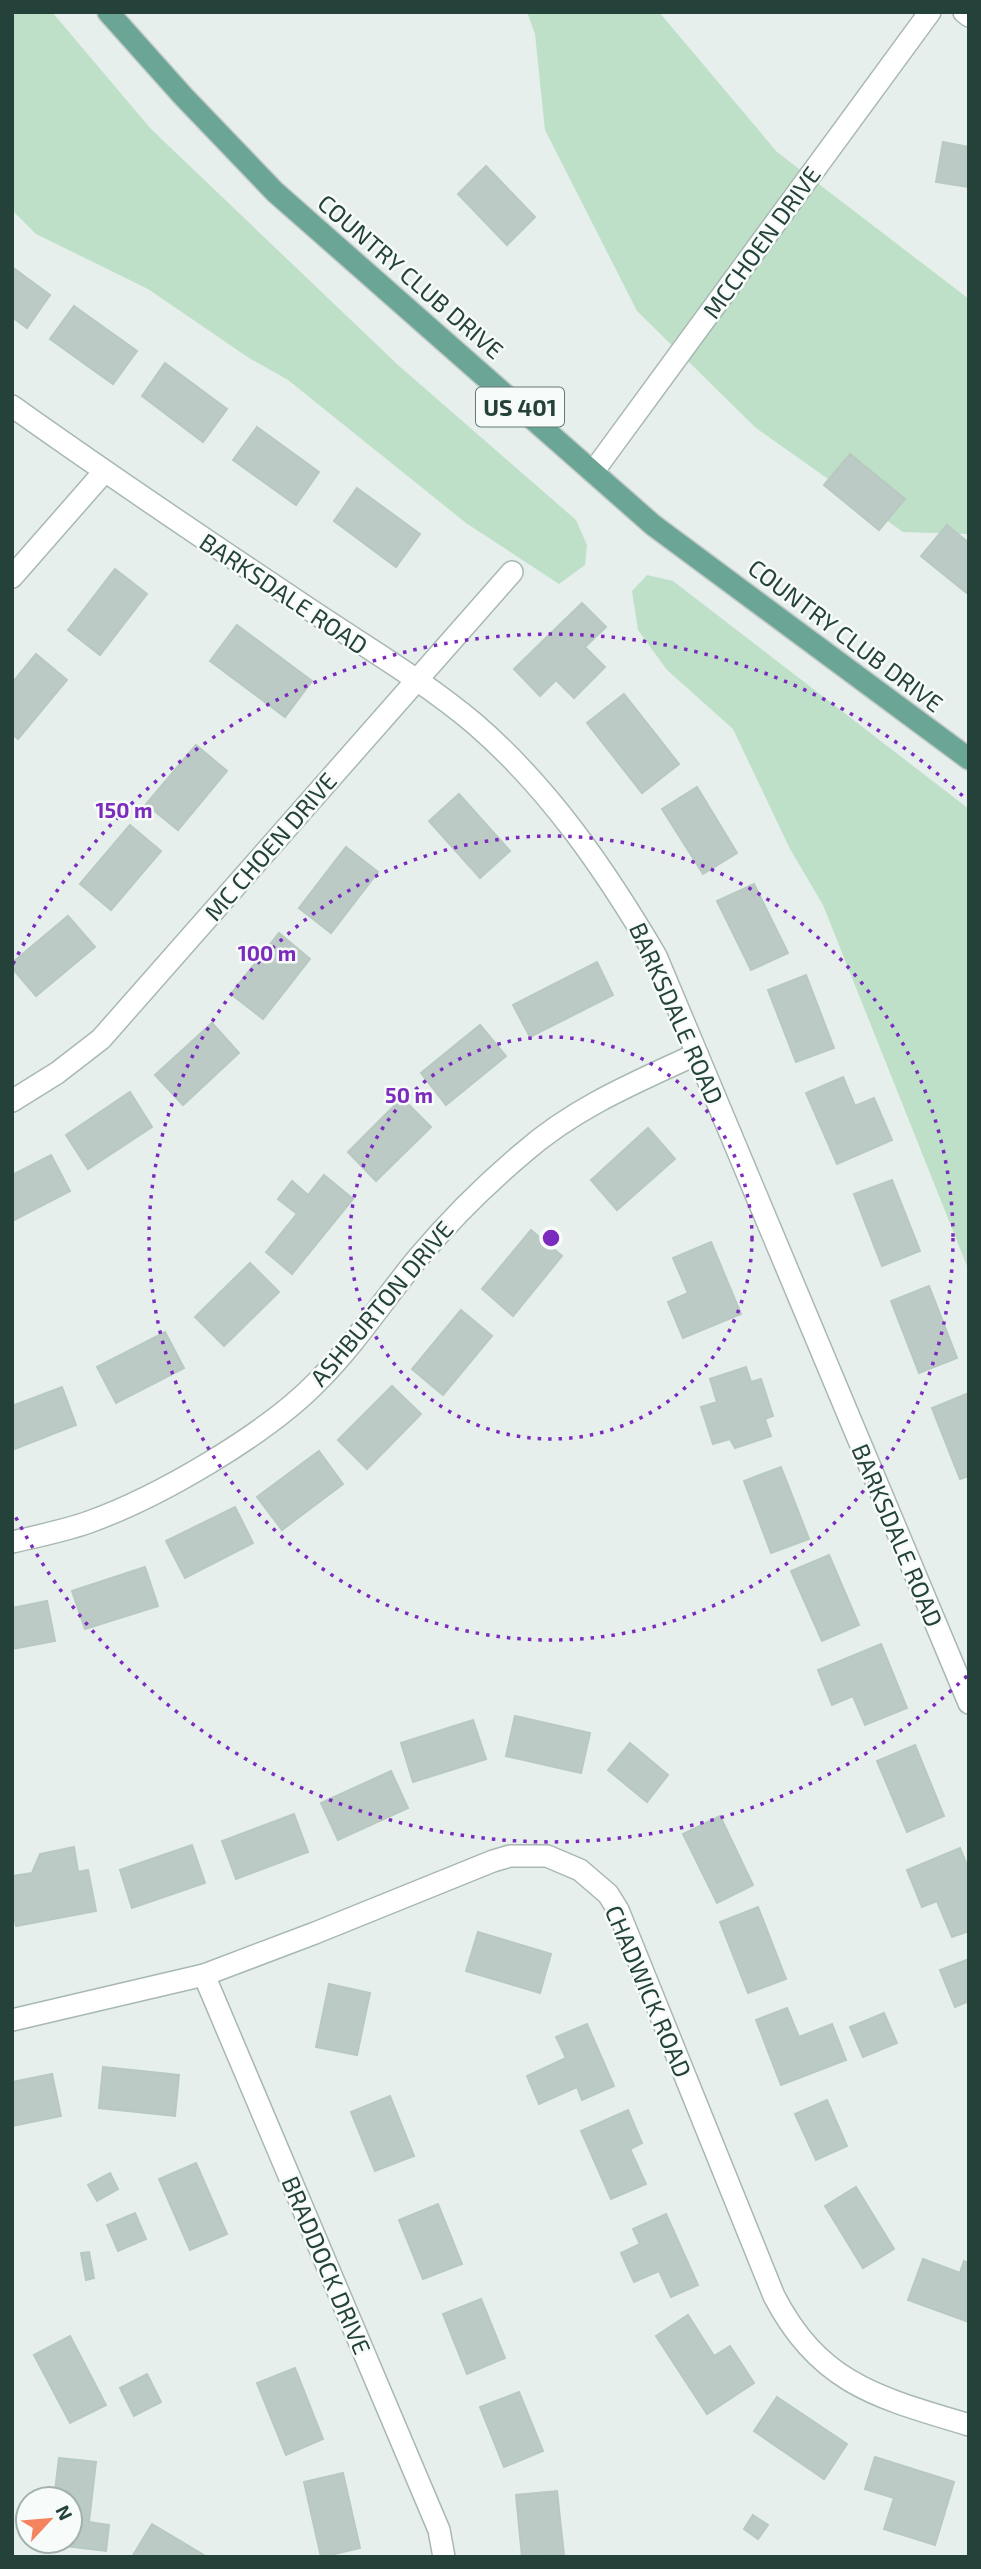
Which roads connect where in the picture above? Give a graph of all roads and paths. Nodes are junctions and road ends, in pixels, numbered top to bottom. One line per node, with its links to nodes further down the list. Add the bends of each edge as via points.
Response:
1 (108, 12): 7 (main road, COUNTRY CLUB DRIVE / US 401, via 275,192)
2 (930, 12): 7 (street, MCCHOEN DRIVE)
3 (964, 12): 4 (street)
4 (969, 16)
5 (12, 407): 6 (street, BARKSDALE ROAD)
6 (104, 472): 9 (street); 10 (street, BARKSDALE ROAD)
7 (593, 472): 11 (main road, COUNTRY CLUB DRIVE / US 401, via 653,525)
8 (512, 572): 10 (street, MC CHOEN DRIVE)
9 (12, 577)
10 (415, 680): 12 (street, BARKSDALE ROAD, via 475,724 575,831 656,956); 13 (street, MC CHOEN DRIVE, via 101,1039)
11 (969, 759)
12 (697, 1054): 14 (street, ASHBURTON DRIVE, via 616,1091 524,1151 453,1217 317,1383 264,1426 194,1471 133,1502 90,1521); 15 (street, BARKSDALE ROAD)
13 (12, 1101)
14 (12, 1542)
15 (969, 1703)
16 (204, 1975): 17 (street, CHADWICK ROAD); 18 (street, CHADWICK ROAD, via 510,1856 547,1857 580,1870 608,1894 618,1910 774,2296 803,2342 860,2388); 19 (street, BRADDOCK DRIVE, via 439,2530)
17 (12, 2020)
18 (969, 2425)
19 (444, 2557)

